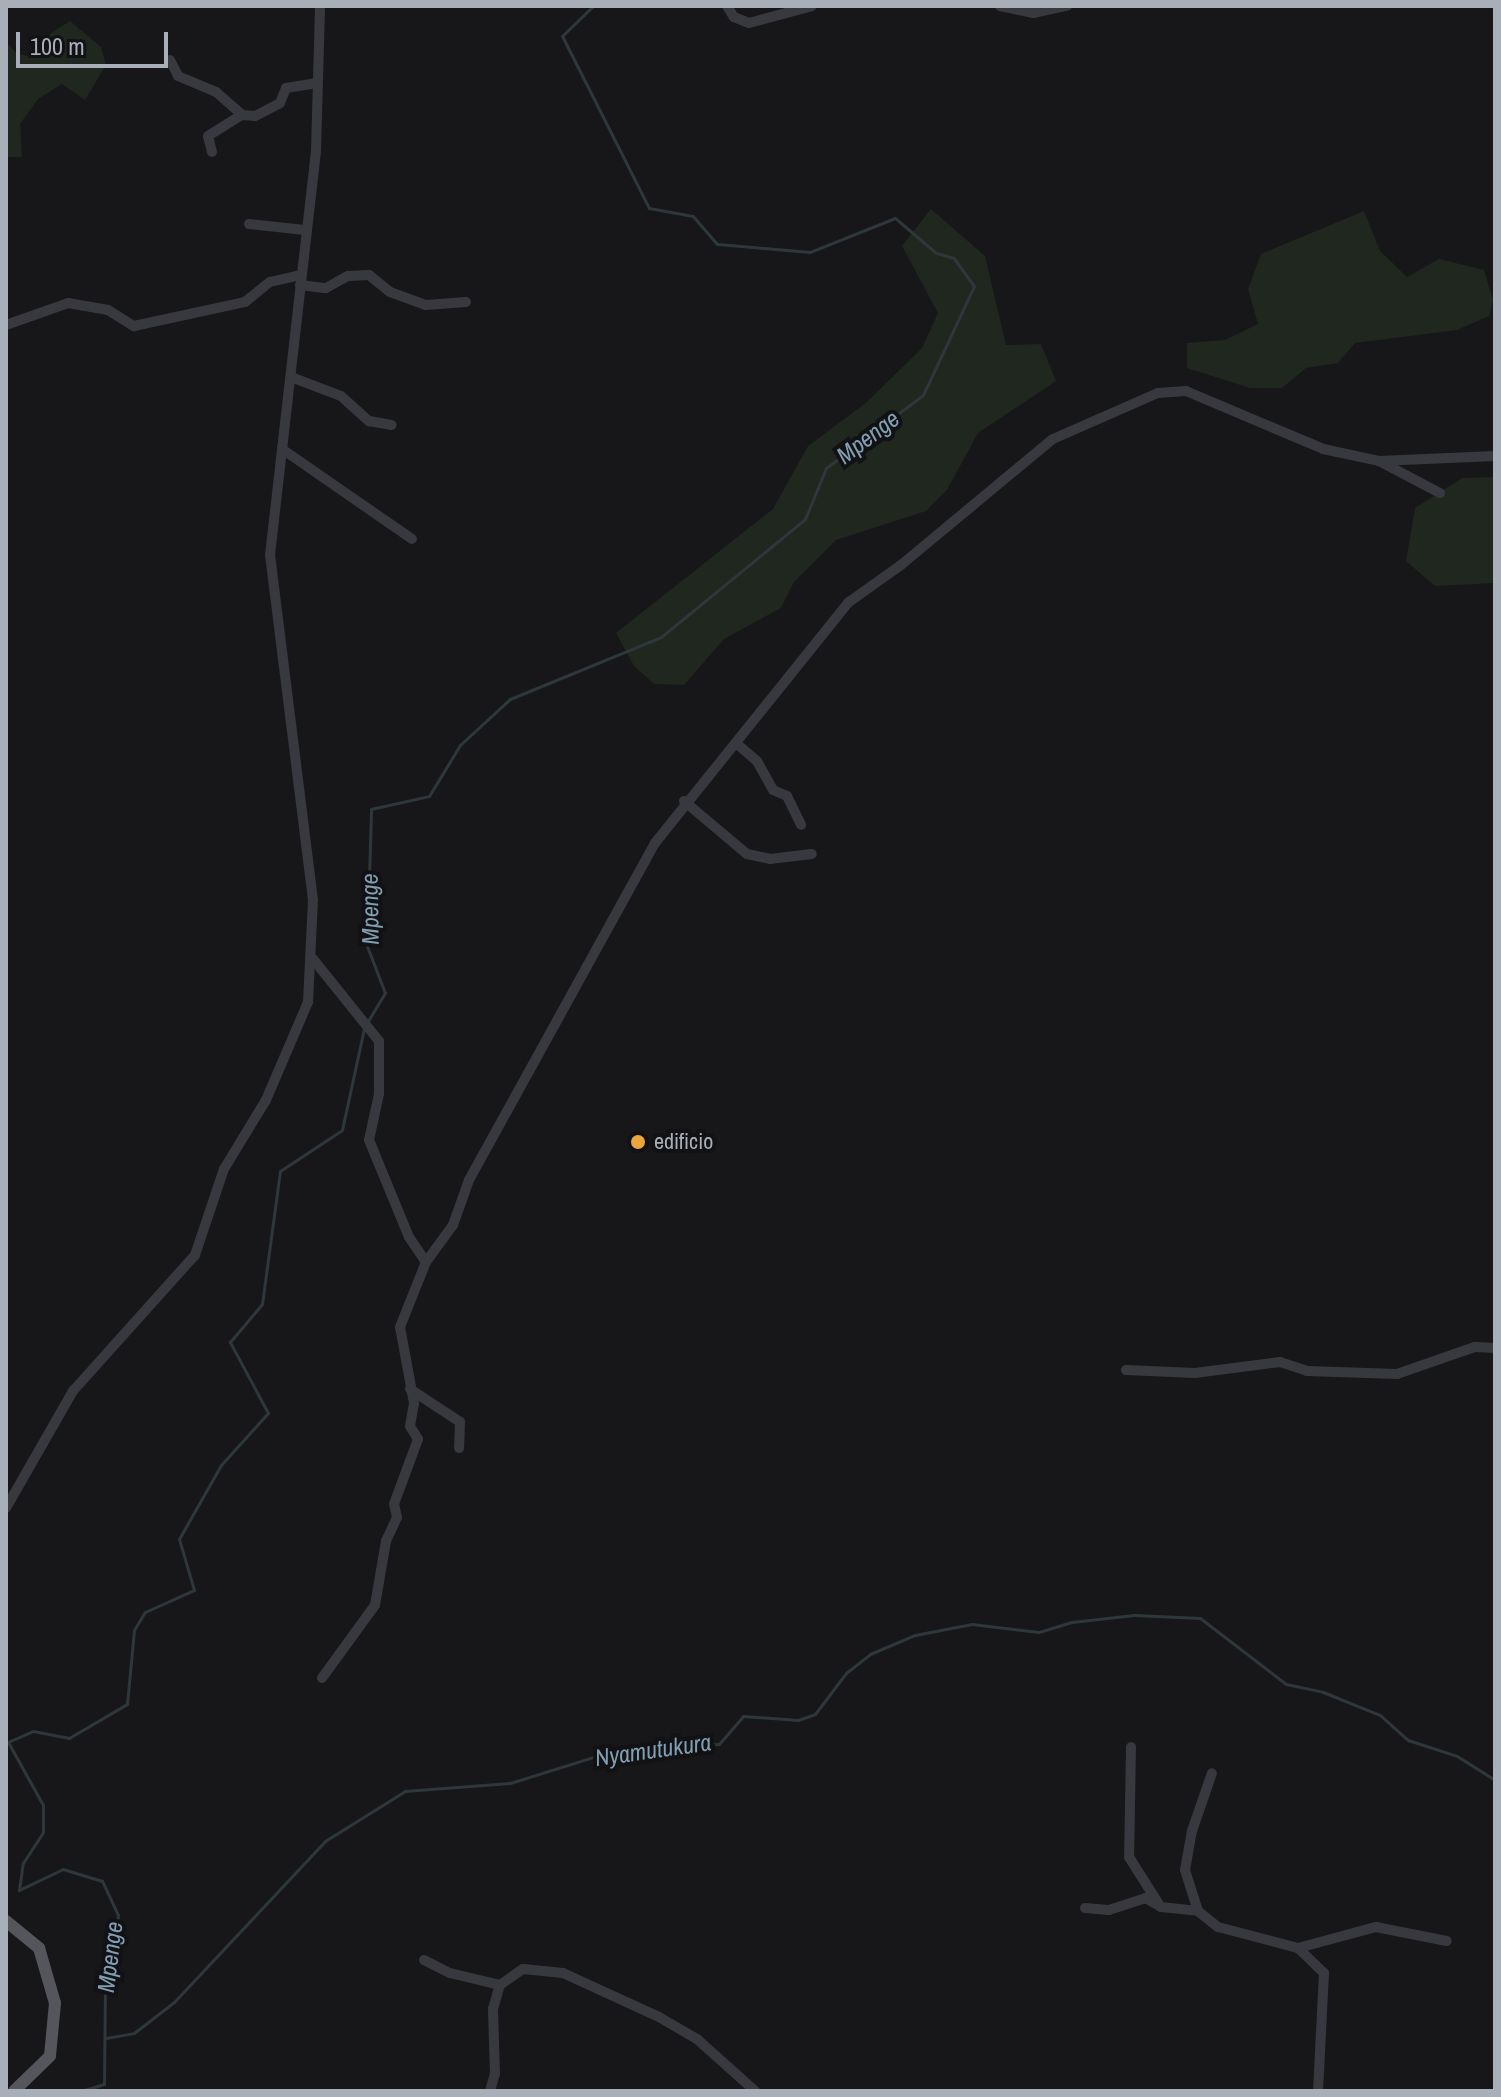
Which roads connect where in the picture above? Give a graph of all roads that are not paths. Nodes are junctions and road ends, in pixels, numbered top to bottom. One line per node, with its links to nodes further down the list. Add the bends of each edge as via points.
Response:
1 (320, 6): 7 (street)
2 (727, 6): 3 (street, via 734,17 749,23)
3 (812, 6)
4 (1000, 6): 5 (street, via 1033,13)
5 (1067, 6)
6 (170, 60): 8 (street, via 178,76 216,92)
7 (316, 83): 8 (street, via 286,88 280,103 255,116); 11 (street, via 316,151)
8 (242, 115): 9 (street, via 208,136)
9 (212, 152)
10 (249, 224): 11 (street)
11 (305, 230): 12 (street)
12 (301, 280): 13 (street, via 326,288 348,276 369,275 390,292 426,305); 14 (street, via 270,282 245,302 134,326 108,310 68,303); 15 (street)
13 (466, 302)
14 (6, 325)
15 (291, 377): 16 (street, via 341,396 369,421); 17 (street)
16 (392, 425)
17 (282, 449): 21 (street); 26 (street, via 271,581 285,652 312,887)
18 (1495, 456): 19 (street)
19 (1379, 461): 20 (street); 22 (street, via 1323,449 1186,391 1158,393 1053,439 849,602)
20 (1440, 493)
21 (412, 539)
22 (736, 743): 23 (street); 24 (street, via 757,761 773,790 787,796)
23 (684, 801): 25 (street, via 747,854 770,859); 27 (street, via 526,1073 469,1180 453,1225)
24 (801, 825)
25 (812, 854)
26 (313, 959): 27 (street, via 379,1041 379,1094 369,1140 409,1237); 32 (street, via 308,1002 266,1100 224,1169 195,1255 73,1391)
27 (426, 1262): 30 (street, via 400,1327)
28 (1495, 1348): 29 (street, via 1475,1347 1384,1375 1307,1371 1280,1362 1195,1373)
29 (1126, 1370)
30 (410, 1389): 31 (street, via 460,1422); 33 (street, via 410,1426 418,1439 394,1504 397,1517 386,1541 375,1605)
31 (459, 1448)
32 (6, 1508)
33 (322, 1678)
34 (1131, 1747): 36 (street, via 1129,1857)
35 (1212, 1773): 38 (street, via 1185,1870)
36 (1161, 1907): 37 (street, via 1145,1898 1109,1910); 38 (street)
37 (1085, 1908)
38 (1198, 1911): 41 (street, via 1218,1927)
39 (6, 1921): 44 (main road, via 39,1948 55,2003 50,2056)
40 (1447, 1941): 41 (street, via 1376,1927)
41 (1298, 1948): 47 (street, via 1324,1973)
42 (424, 1960): 43 (street, via 450,1973)
43 (500, 1985): 45 (street, via 493,2009 495,2074); 46 (street, via 523,1969 563,1973 592,1984 697,2039)
44 (14, 2091)
45 (490, 2091)
46 (755, 2091)
47 (1318, 2091)

